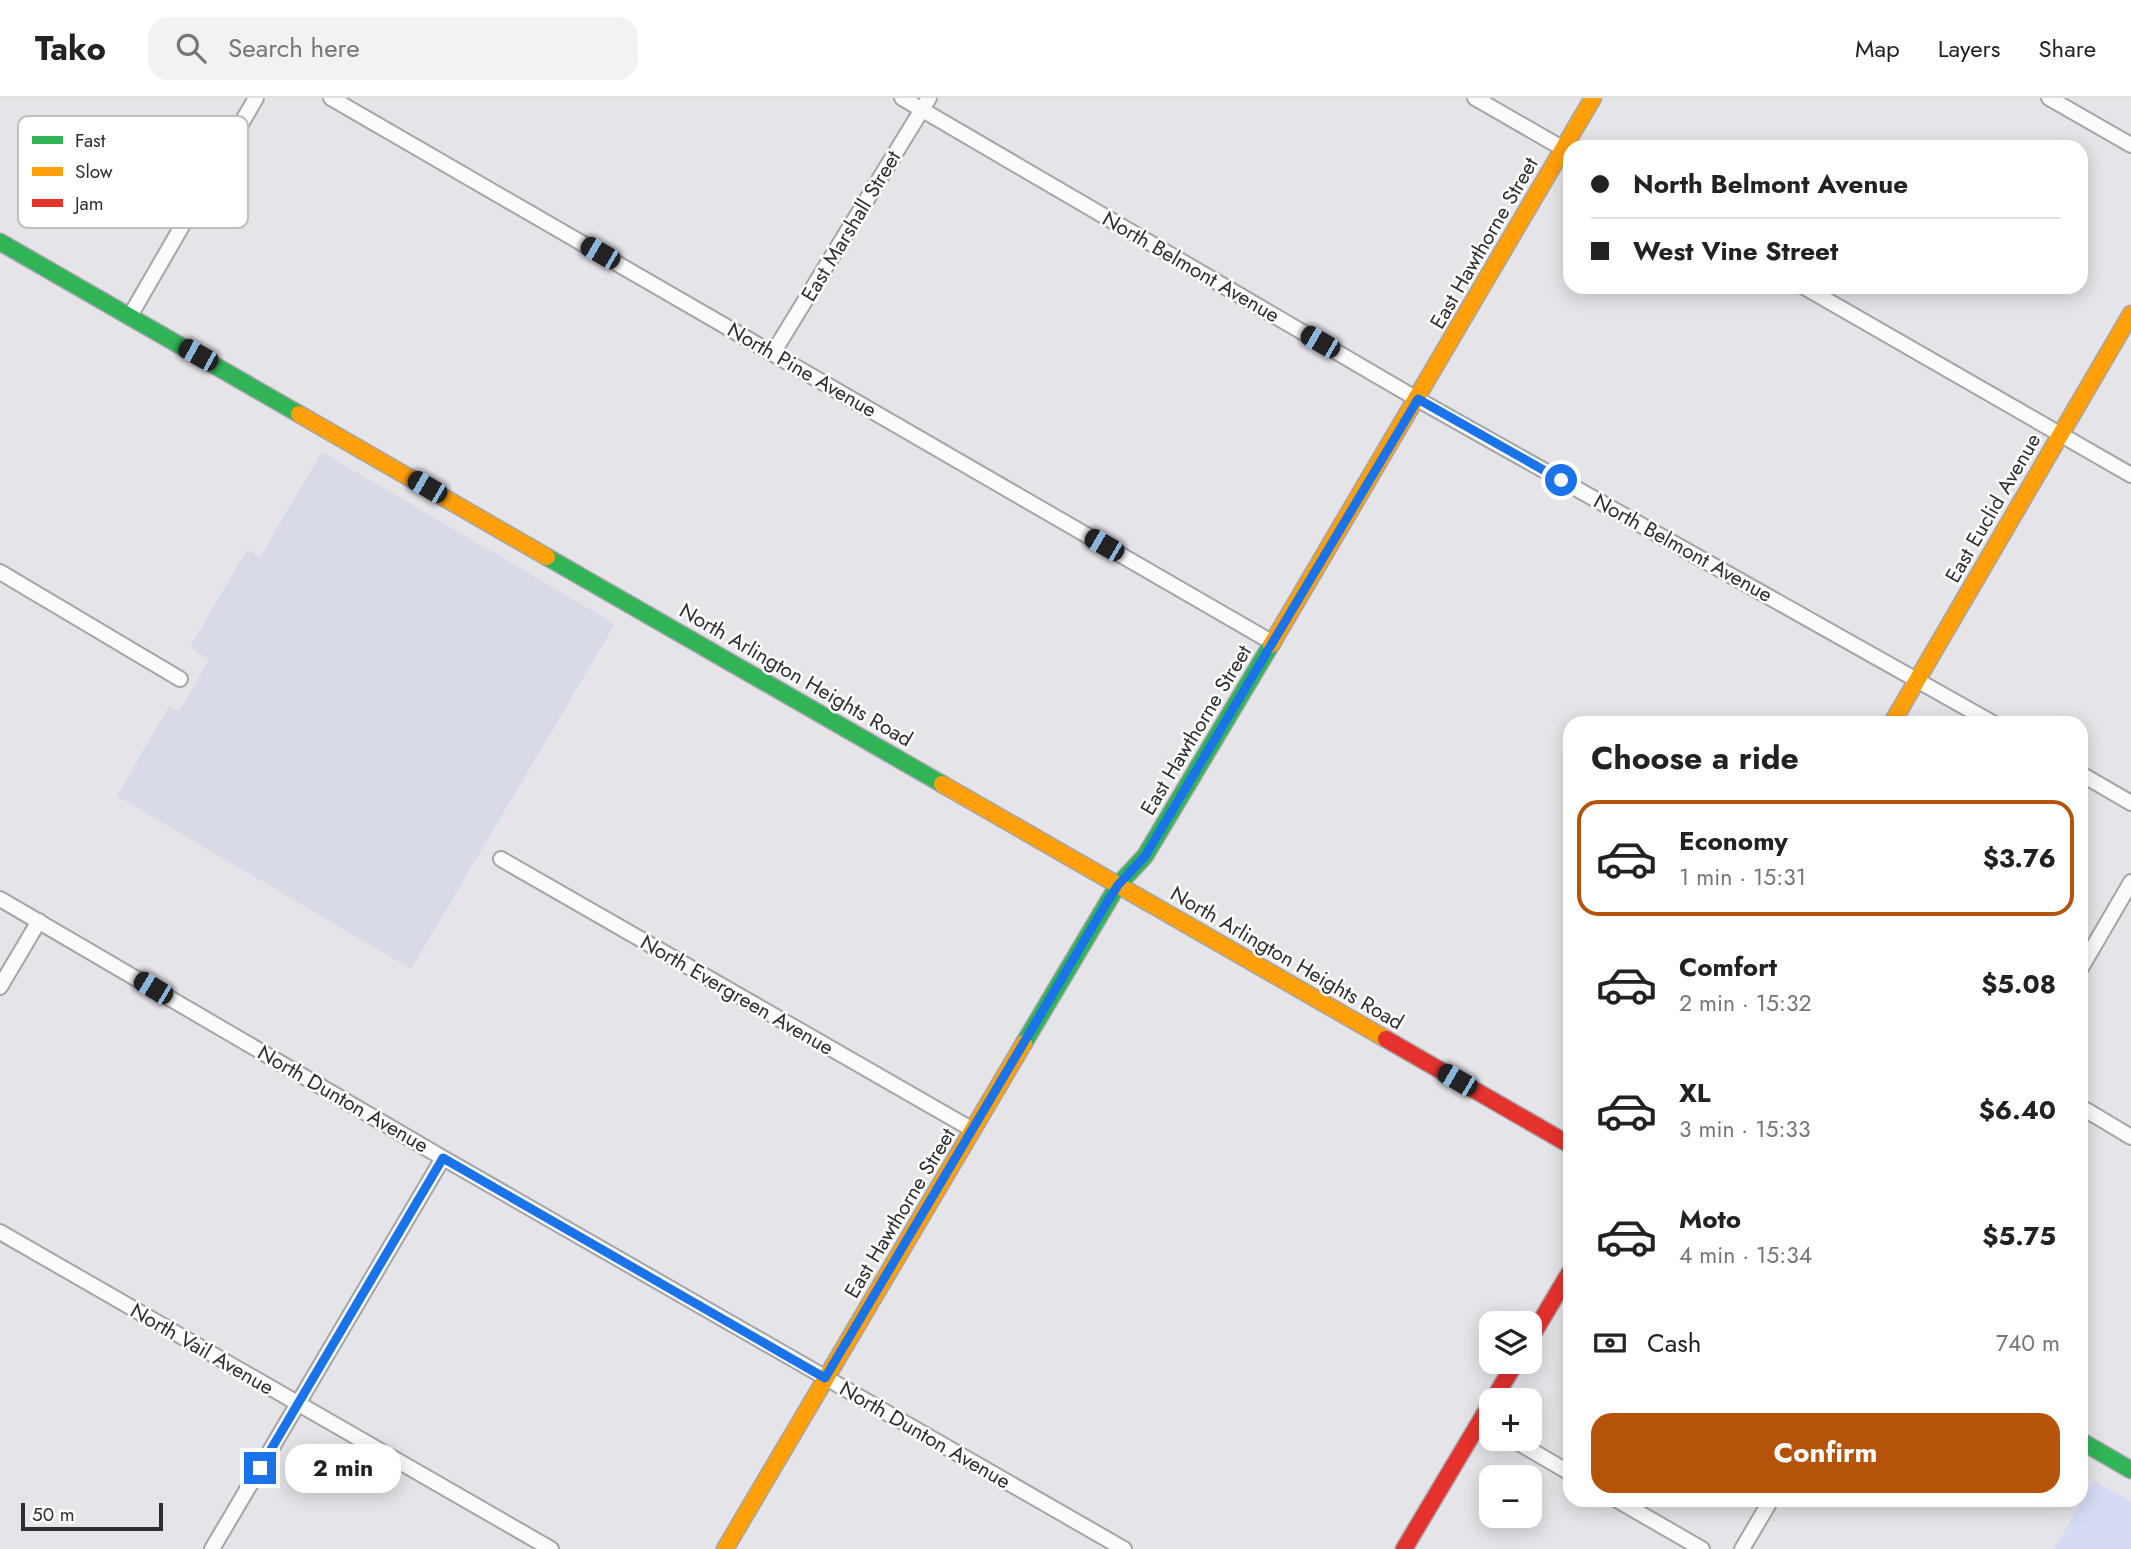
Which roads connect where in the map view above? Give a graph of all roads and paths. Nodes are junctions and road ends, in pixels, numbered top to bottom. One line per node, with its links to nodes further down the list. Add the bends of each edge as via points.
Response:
1 (256, 98): 8 (street)
2 (331, 98): 18 (street, North Pine Avenue)
3 (902, 98): 7 (street, North Belmont Avenue)
4 (1475, 98): 11 (street)
5 (1593, 98): 9 (street, East Hawthorne Street)
6 (2049, 98): 10 (street)
7 (925, 104): 18 (street, East Marshall Street); 19 (street, North Belmont Avenue)
8 (246, 116)
9 (1572, 140)
10 (2131, 145)
11 (1563, 149)
12 (1563, 158): 19 (street, East Hawthorne Street)
13 (181, 228): 17 (street)
14 (0, 242): 17 (street, North Arlington Heights Road)
15 (1816, 294): 20 (street)
16 (2131, 314): 20 (street, East Euclid Avenue)
17 (130, 316): 32 (street, North Arlington Heights Road)
18 (774, 354): 23 (street, North Pine Avenue)
19 (1418, 399): 23 (street, East Hawthorne Street); 25 (street, North Belmont Avenue)
20 (2060, 434): 21 (street); 25 (street, East Euclid Avenue)
21 (2131, 475)
22 (0, 572): 24 (street)
23 (1273, 643): 32 (street, East Hawthorne Street, via 1145,856)
24 (180, 678)
25 (1917, 679): 26 (street, East Euclid Avenue); 27 (street, North Belmont Avenue)
26 (1896, 716)
27 (1981, 716)
28 (2088, 778): 29 (street)
29 (2131, 803)
30 (501, 859): 38 (street, North Evergreen Avenue)
31 (2131, 882): 35 (street)
32 (1118, 885): 38 (street, East Hawthorne Street); 40 (street, North Arlington Heights Road)
33 (0, 899): 34 (street, North Dunton Avenue)
34 (39, 921): 36 (street); 41 (street, North Dunton Avenue)
35 (2088, 956)
36 (0, 987)
37 (2088, 1111): 39 (street)
38 (973, 1130): 45 (street, East Hawthorne Street)
39 (2131, 1137)
40 (1563, 1141)
41 (443, 1158): 45 (street, North Dunton Avenue); 46 (street)
42 (0, 1232): 46 (street, North Vail Avenue)
43 (1563, 1284): 44 (street)
44 (1542, 1319)
45 (825, 1378): 56 (street, East Hawthorne Street); 57 (street, North Dunton Avenue)
46 (298, 1404): 54 (street); 55 (street, North Vail Avenue)
47 (1479, 1434): 58 (street)
48 (2088, 1444): 50 (street)
49 (1532, 1451): 51 (street)
50 (2129, 1465)
51 (1563, 1469)
52 (1629, 1507): 59 (street)
53 (1767, 1507): 60 (street)
54 (212, 1549)
55 (551, 1549)
56 (725, 1549)
57 (1124, 1549)
58 (1404, 1549)
59 (1702, 1549)
60 (1742, 1549)

